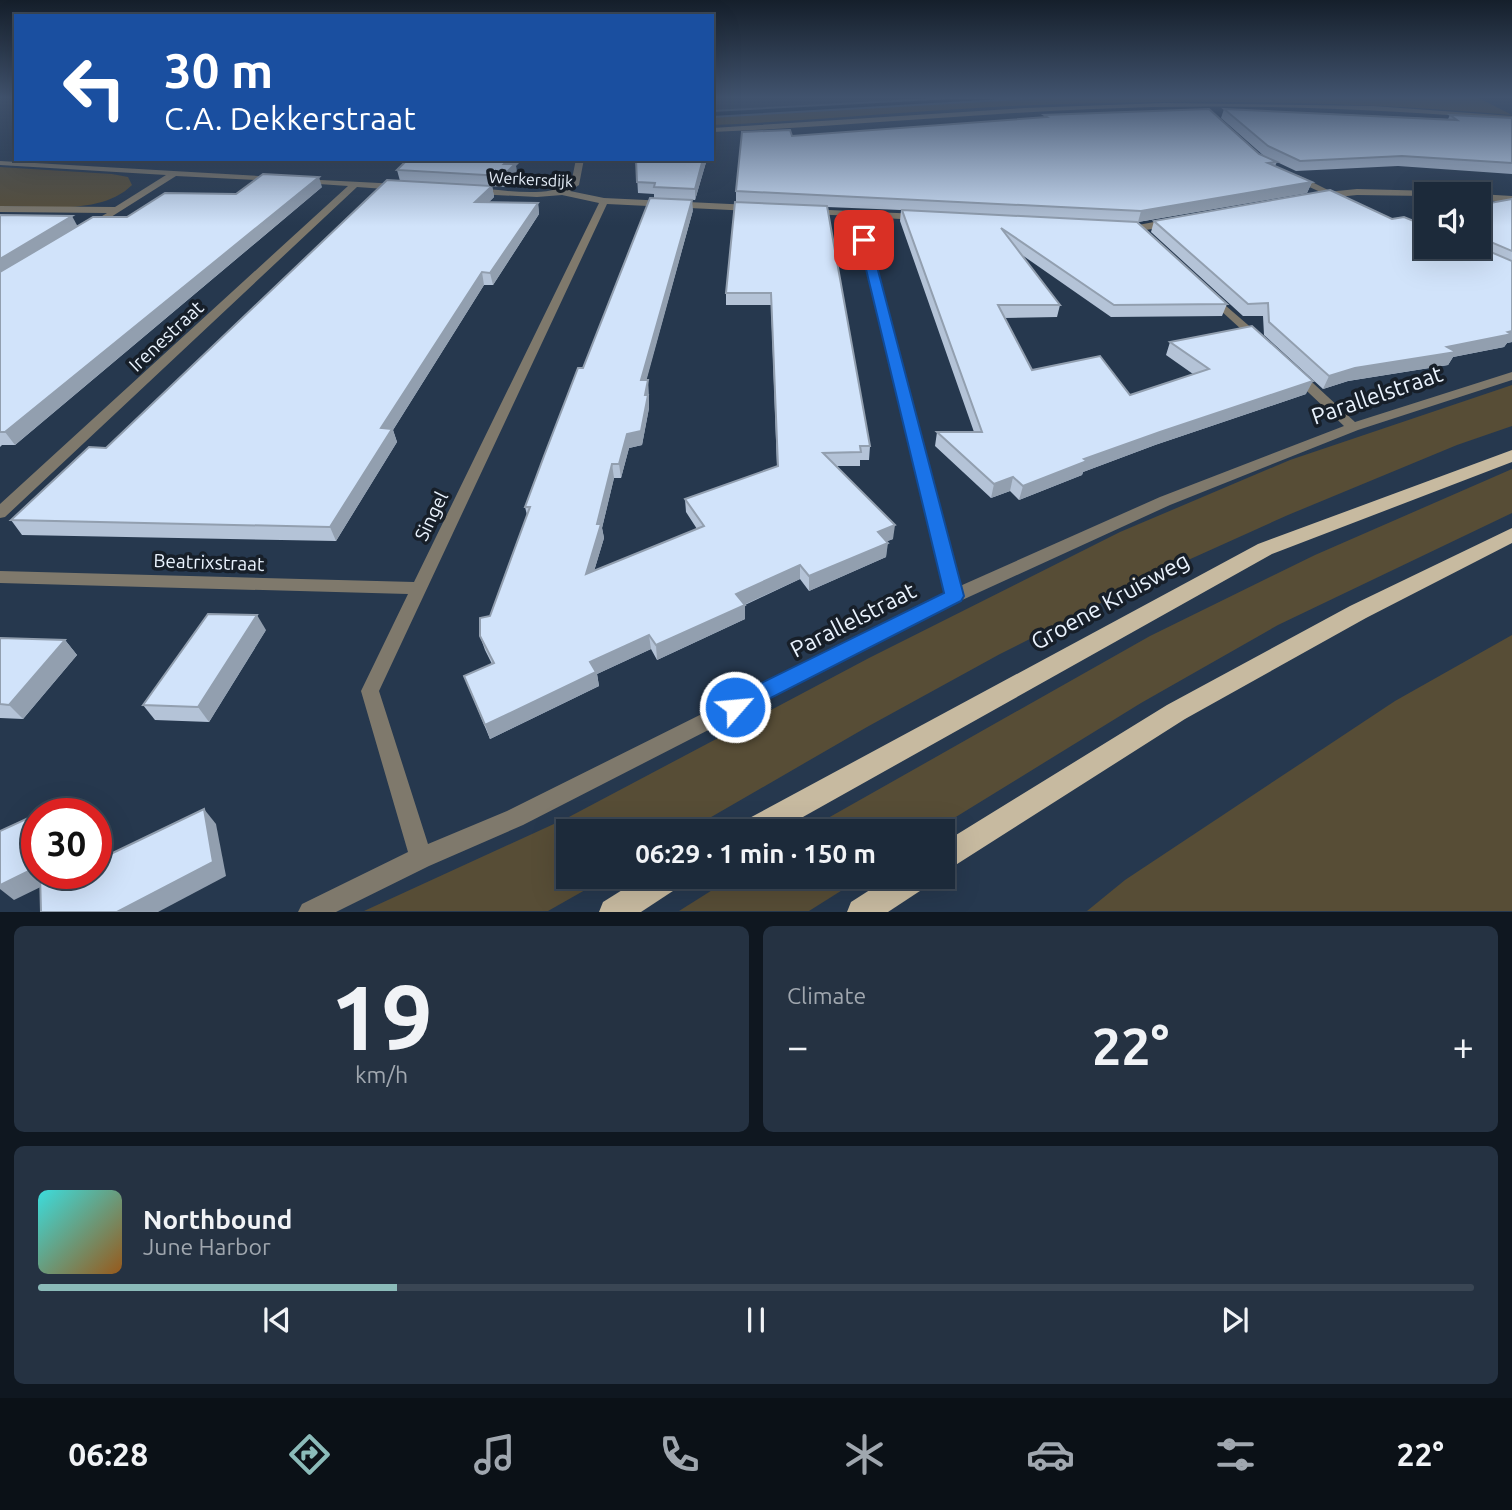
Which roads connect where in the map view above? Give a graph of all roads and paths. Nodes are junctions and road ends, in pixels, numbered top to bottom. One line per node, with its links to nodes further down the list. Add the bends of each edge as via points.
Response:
1 (580, 161): 10 (street, via 575,185)
2 (0, 163): 4 (street)
3 (1284, 171): 11 (street)
4 (176, 172): 5 (street); 20 (street)
5 (286, 179)
6 (300, 180): 7 (street)
7 (355, 184): 8 (street); 35 (street, Irenestraat)
8 (407, 187)
9 (459, 190): 10 (street, Werkersdijk)
10 (562, 192): 16 (street, Werkersdijk)
11 (1332, 194): 12 (street); 13 (street); 17 (street)
12 (1414, 194)
13 (1309, 197)
14 (1491, 198): 15 (street)
15 (1512, 200)
16 (604, 201): 18 (street, Werkersdijk); 38 (street, Singel)
17 (1356, 204)
18 (761, 208)
19 (0, 209): 20 (street)
20 (118, 210): 27 (street)
21 (803, 211): 22 (street)
22 (858, 215): 23 (street); 39 (street)
23 (924, 218)
24 (1184, 219): 26 (street)
25 (1114, 226): 26 (street)
26 (1138, 229): 28 (street)
27 (82, 232)
28 (1148, 238)
29 (1199, 285): 30 (street)
30 (1271, 352)
31 (1281, 361): 33 (street)
32 (1512, 376): 33 (street, Parallelstraat)
33 (1353, 427): 39 (street, Parallelstraat, via 1165,501)
34 (1512, 456): 40 (main road, Groene Kruisweg, via 1265,550)
35 (0, 513)
36 (1512, 535): 41 (main road, via 1175,712)
37 (0, 577): 38 (street, Beatrixstraat)
38 (417, 588): 42 (street, Singel, via 370,691)
39 (954, 596): 42 (street, Parallelstraat, via 515,818)
40 (774, 819)
41 (955, 851)
42 (421, 858): 45 (street, Parallelstraat)
43 (650, 889): 46 (main road)
44 (897, 889): 47 (main road)
45 (310, 912)
46 (613, 912)
47 (861, 912)

